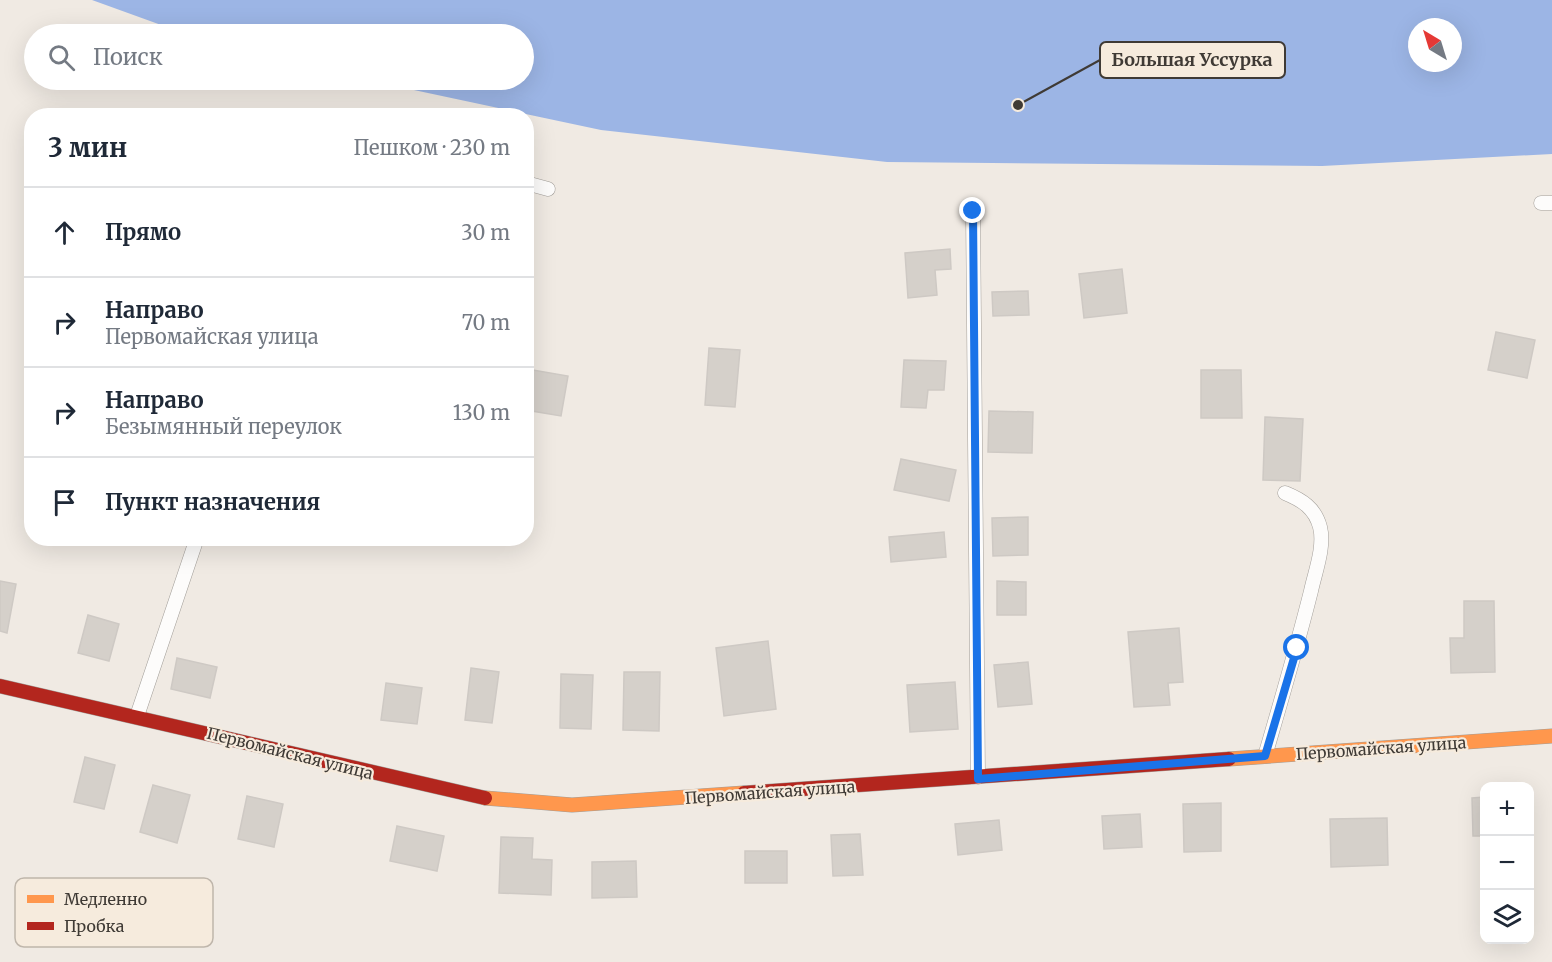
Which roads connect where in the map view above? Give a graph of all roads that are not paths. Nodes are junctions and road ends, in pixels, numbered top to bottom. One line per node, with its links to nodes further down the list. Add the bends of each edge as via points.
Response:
1 (534, 185): 2 (lane)
2 (548, 189)
3 (973, 211): 10 (lane)
4 (1286, 493): 9 (lane, via 1304,501 1315,515 1320,529 1319,554 1297,648)
5 (194, 546): 7 (lane)
6 (0, 686): 7 (main road, Первомайская улица)
7 (137, 716): 10 (main road, Первомайская улица, via 482,798 540,805)
8 (1552, 736): 9 (main road, Первомайская улица)
9 (1265, 756): 10 (main road, Первомайская улица)
10 (978, 779)

